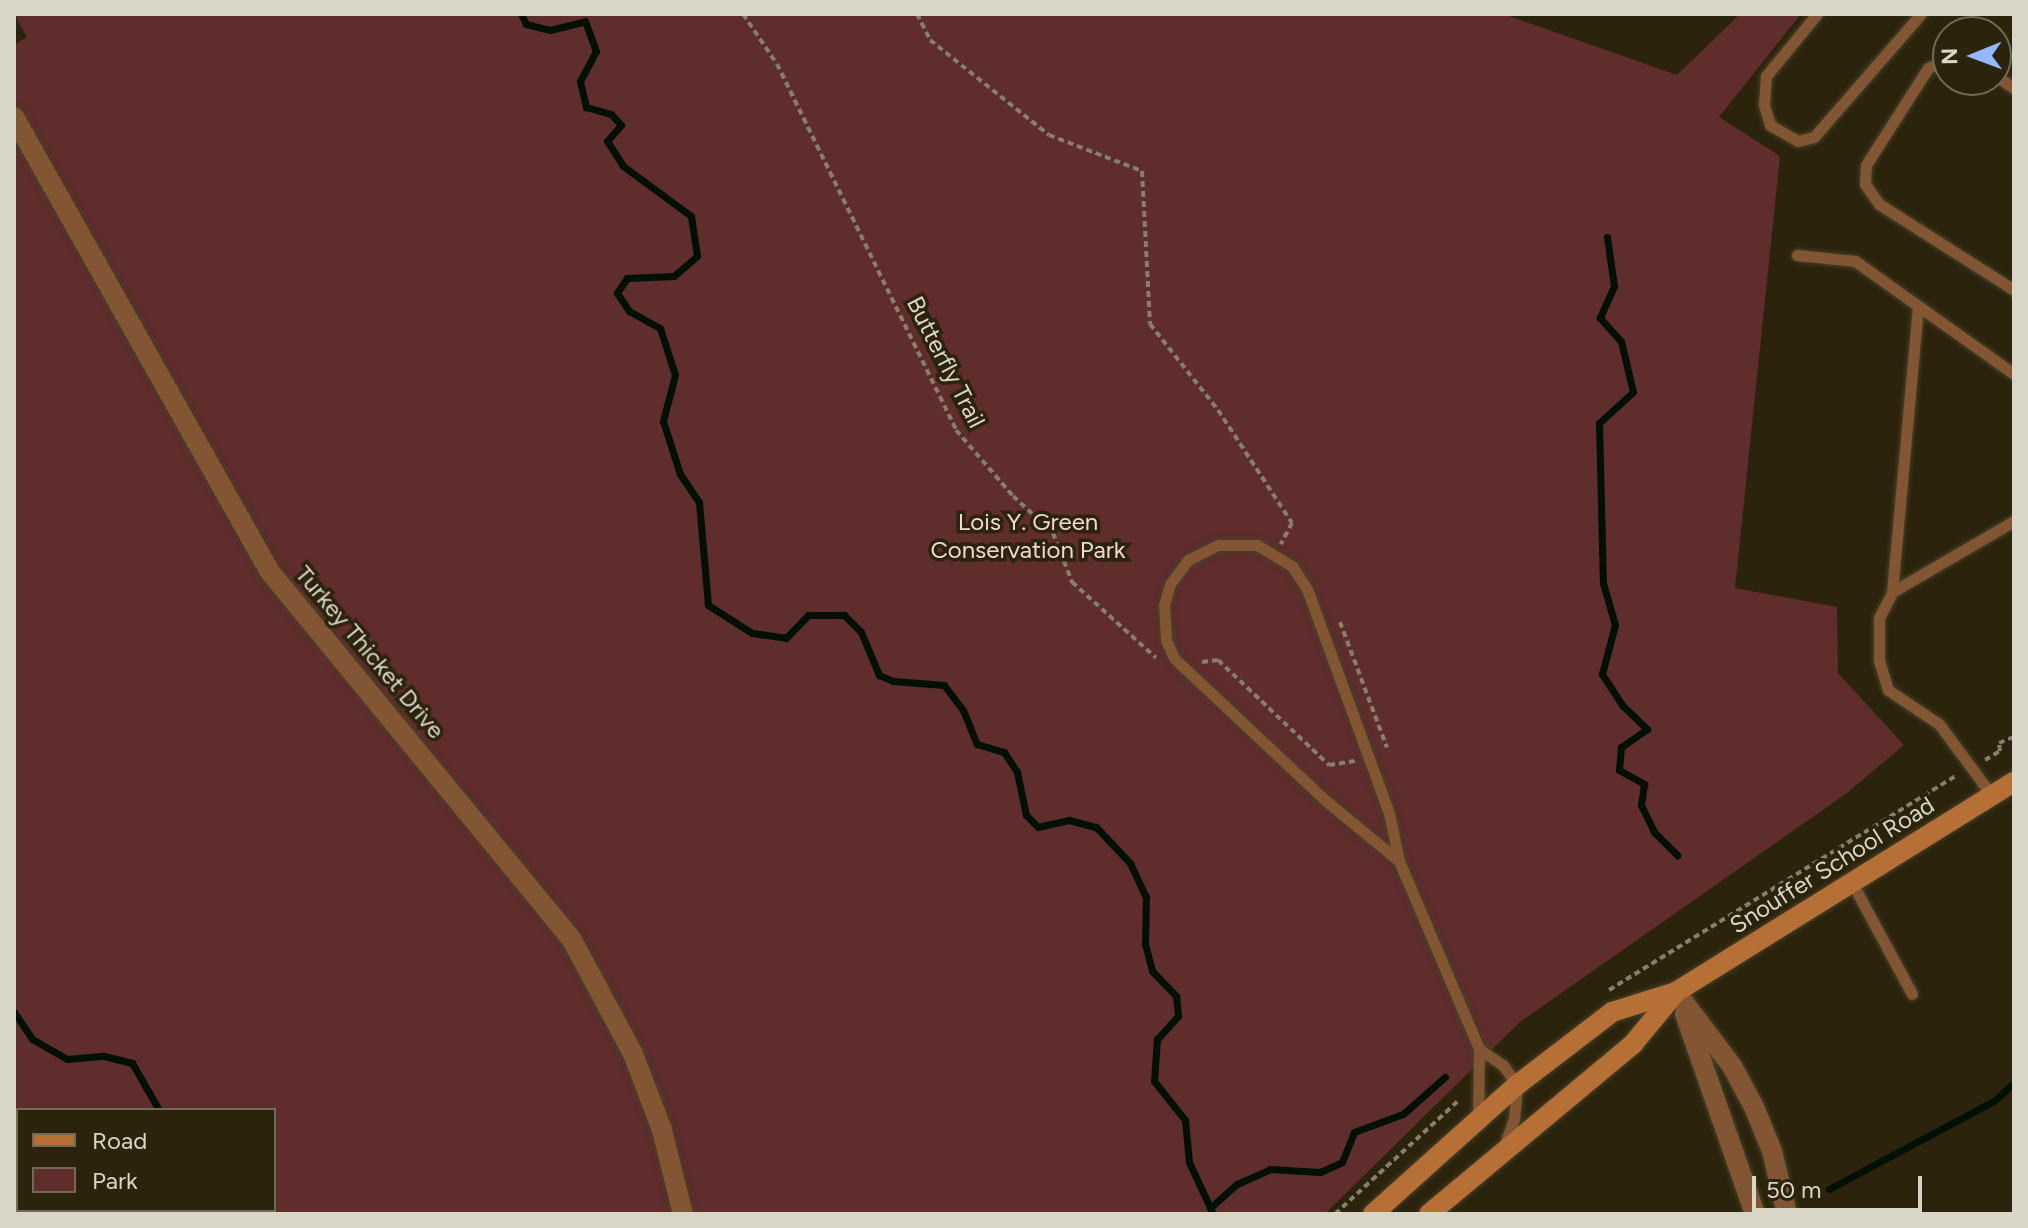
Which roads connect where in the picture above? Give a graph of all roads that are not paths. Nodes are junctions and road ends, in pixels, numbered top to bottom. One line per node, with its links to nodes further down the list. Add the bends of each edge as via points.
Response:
1 (1817, 14): 2 (lane, via 1766,76 1764,105 1770,125 1798,141 1814,137)
2 (1921, 14)
3 (1932, 66): 6 (lane, via 1866,165 1865,184 1879,204)
4 (14, 117): 21 (street, Turkey Thicket Drive, via 270,572 572,940 633,1054 662,1130)
5 (1797, 255): 7 (lane, via 1855,261)
6 (2014, 290)
7 (1918, 306): 8 (lane); 10 (lane)
8 (2014, 374)
9 (2014, 521): 10 (lane)
10 (1892, 592): 12 (lane, via 1879,618 1879,661 1888,690 1939,724)
11 (2014, 782): 12 (main road, Snouffer School Road)
12 (1993, 797): 14 (main road, Snouffer School Road)
13 (1399, 861): 13 (lane, via 1389,813 1307,589 1276,553 1239,542 1218,545 1188,560 1170,584 1164,605 1166,640 1186,669 1325,800); 17 (lane)
14 (1852, 883): 15 (main road, Snouffer School Road); 16 (lane)
15 (1676, 992): 18 (main road, Snouffer School Road, via 1612,1012); 20 (main road, Snouffer School Road, via 1633,1044); 24 (street); 25 (street, via 1732,1066 1754,1107 1772,1151)
16 (1912, 994)
17 (1479, 1049): 18 (lane, via 1503,1065); 19 (lane)
18 (1517, 1085): 19 (main road, Snouffer School Road); 20 (lane, via 1514,1119)
19 (1478, 1121): 22 (main road, Snouffer School Road)
20 (1500, 1155): 23 (main road, Snouffer School Road)
21 (683, 1214)
22 (1373, 1214)
23 (1429, 1214)
24 (1755, 1214)
25 (1787, 1214)

